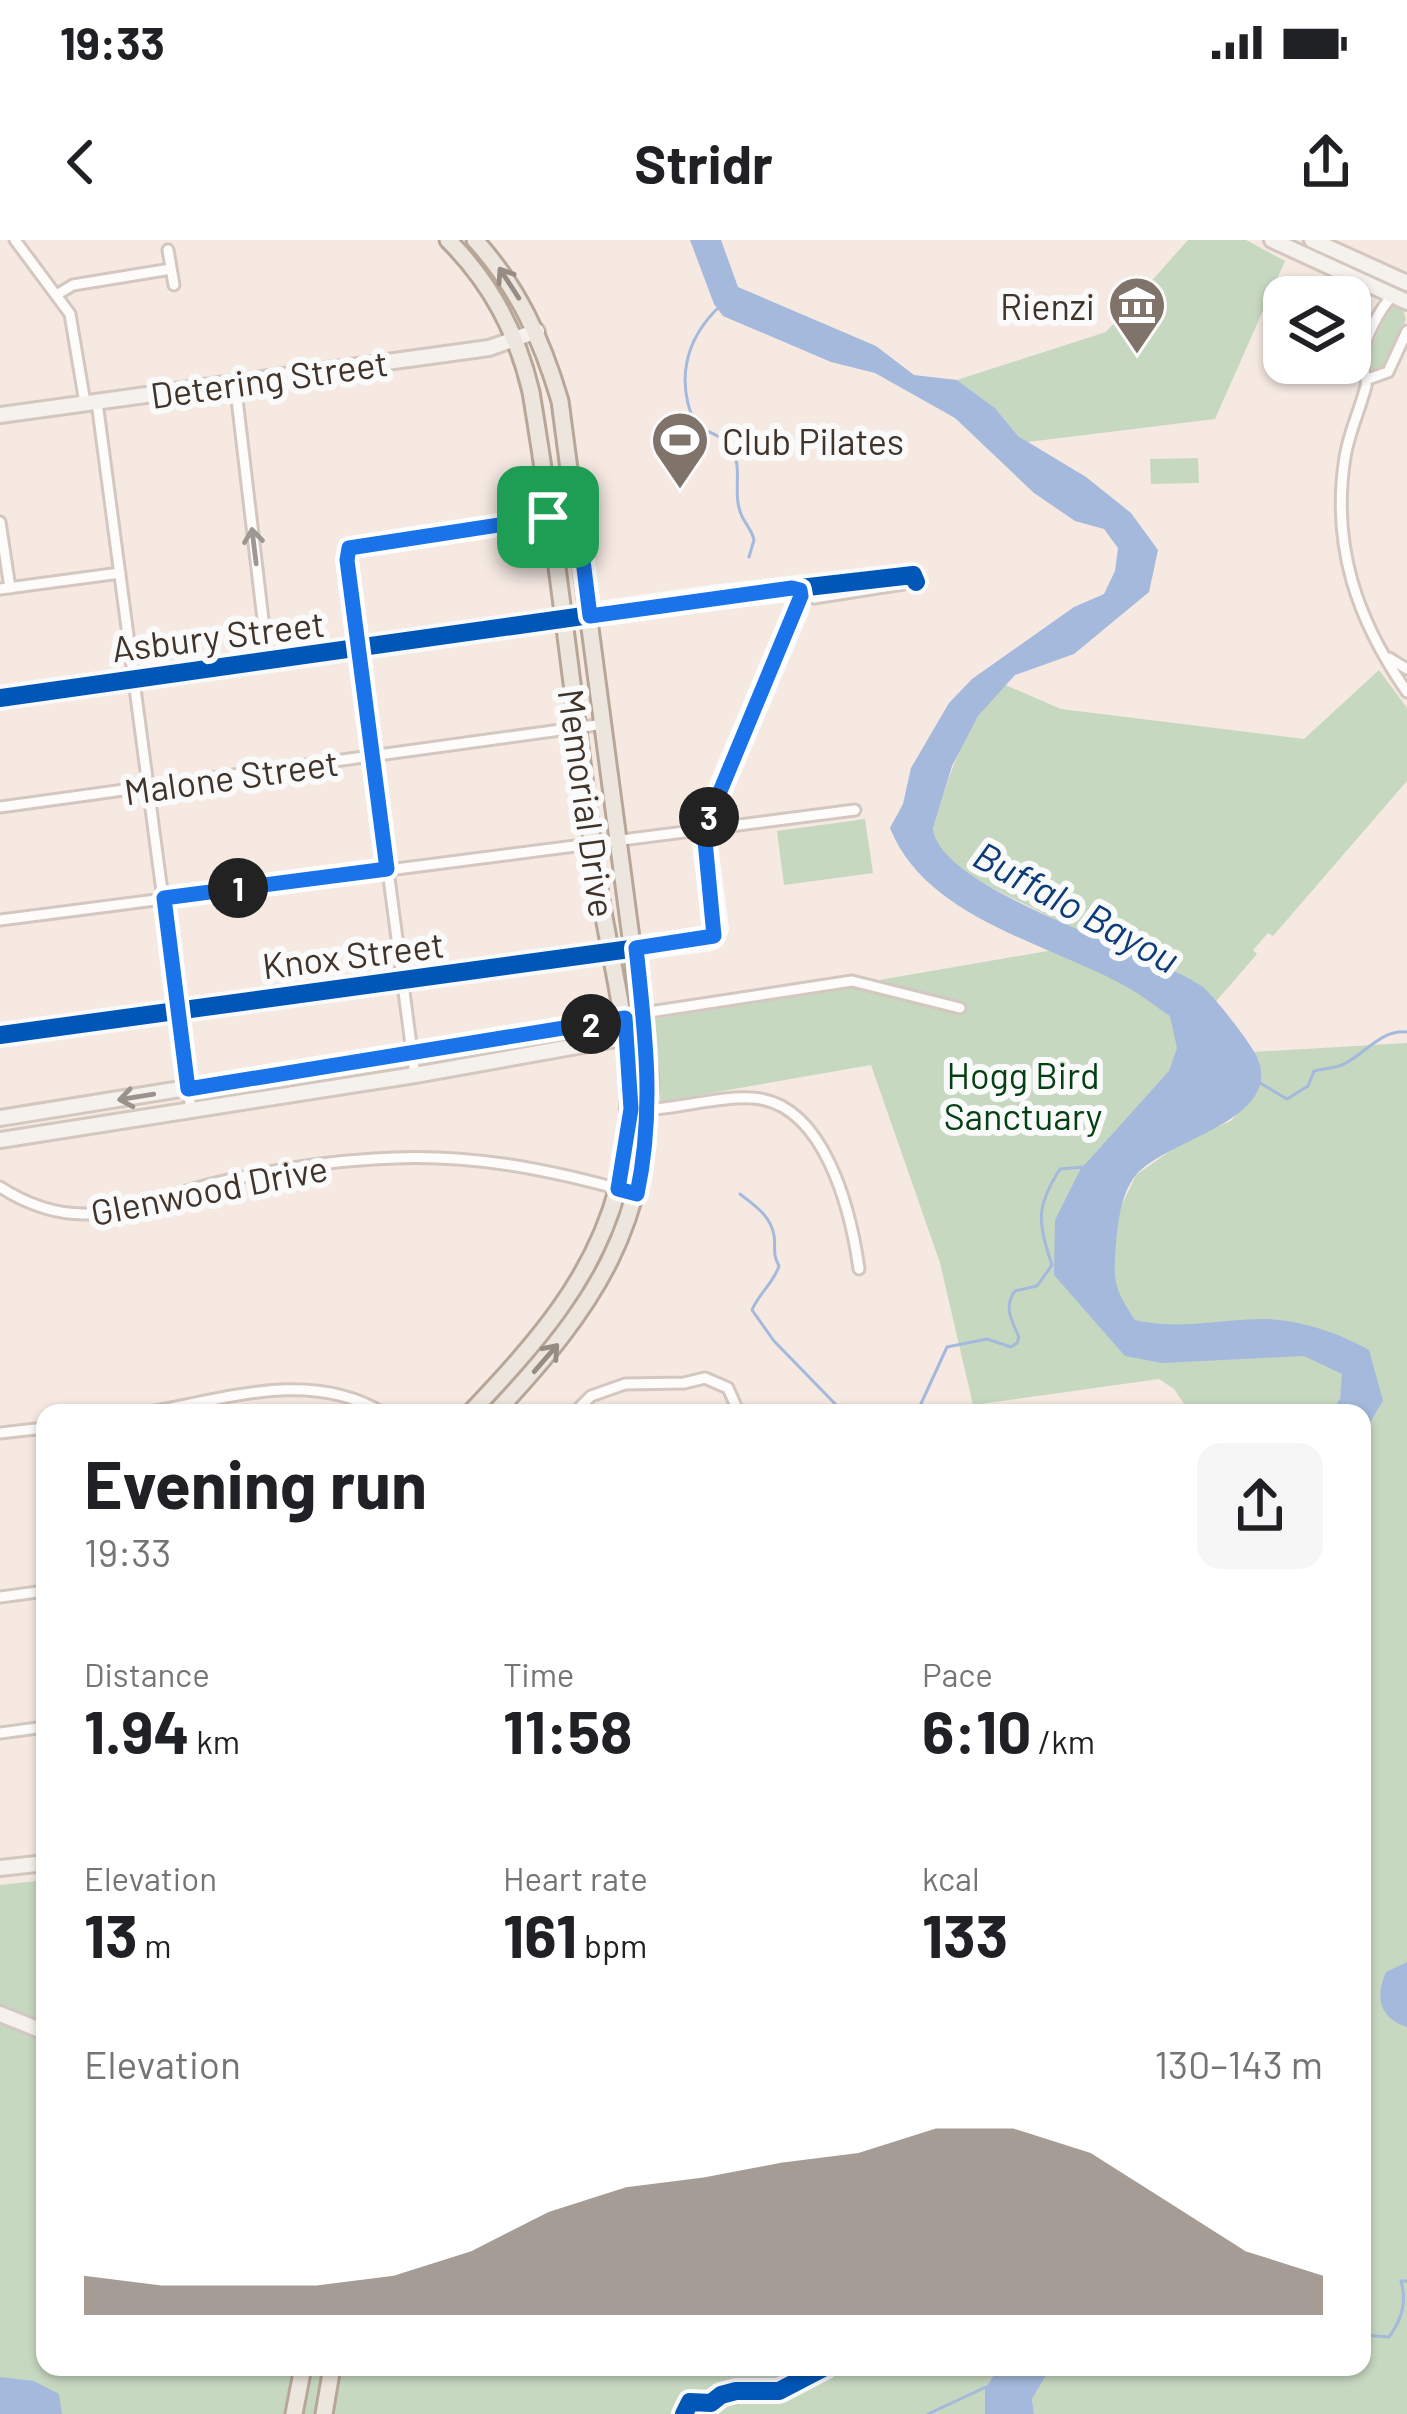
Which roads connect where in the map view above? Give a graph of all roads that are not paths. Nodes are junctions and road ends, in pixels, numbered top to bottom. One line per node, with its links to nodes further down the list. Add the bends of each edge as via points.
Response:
1 (15, 240): 10 (street)
2 (448, 240): 15 (main road, Memorial Drive, via 488,288)
3 (475, 240): 13 (main road, Memorial Drive, one-way to 3)
4 (1272, 240): 11 (main road)
5 (1312, 240): 9 (main road)
6 (168, 250): 7 (street)
7 (171, 268): 8 (street); 10 (street)
8 (174, 285)
9 (1407, 285): 11 (street)
10 (58, 294): 19 (street, via 75,327)
11 (1400, 299): 14 (street, via 1384,305)
12 (1407, 331): 16 (street, via 1388,372)
13 (536, 332): 15 (main road, Detering Street); 21 (main road, Memorial Drive, via 560,401)
14 (1371, 337)
15 (516, 340): 17 (main road, Detering Street); 22 (main road, Memorial Drive)
16 (1371, 379)
17 (235, 382): 19 (main road, Detering Street); 32 (street, one-way to 17)
18 (1367, 384): 31 (street, via 1346,454 1342,535 1370,636)
19 (91, 402): 20 (main road, Detering Street); 24 (street)
20 (0, 415)
21 (577, 513): 22 (street); 28 (main road, Memorial Drive)
22 (548, 517): 29 (main road, Memorial Drive); 30 (street, via 349,548)
23 (0, 522): 26 (street)
24 (120, 573): 26 (street); 34 (street)
25 (871, 585): 27 (street, Asbury Street, via 814,598)
26 (5, 589)
27 (800, 590): 28 (street, Asbury Street); 43 (street)
28 (590, 616): 29 (street, Asbury Street); 37 (main road, Memorial Drive)
29 (562, 620): 30 (street, Asbury Street); 38 (main road, Memorial Drive)
30 (358, 650): 32 (street, Asbury Street); 39 (street)
31 (1385, 655): 33 (street); 35 (street)
32 (268, 662): 34 (street, Asbury Street)
33 (1407, 670)
34 (133, 679): 36 (street, Asbury Street); 40 (street)
35 (1407, 692)
36 (0, 698)
37 (604, 724): 38 (street, Malone Street); 44 (main road, Memorial Drive)
38 (577, 728): 39 (street, Malone Street); 45 (main road, Memorial Drive)
39 (373, 757): 40 (street, Malone Street); 46 (street)
40 (148, 788): 41 (street, Malone Street); 47 (street)
41 (0, 807)
42 (854, 810): 43 (street)
43 (704, 830): 44 (street); 49 (street, Knox Street, via 714,936)
44 (620, 841): 45 (street); 49 (main road, Memorial Drive)
45 (592, 842): 46 (street); 50 (main road, Memorial Drive)
46 (387, 869): 47 (street); 51 (street)
47 (164, 898): 48 (street); 53 (street)
48 (0, 920)
49 (636, 948): 50 (street, Knox Street); 54 (main road, Memorial Drive)
50 (612, 953): 51 (street, Knox Street); 55 (main road, Memorial Drive)
51 (403, 982): 53 (street, Knox Street); 59 (street)
52 (960, 1008): 54 (street, via 852,980)
53 (179, 1012): 56 (street, Knox Street); 62 (street)
54 (643, 1013): 55 (main road); 58 (main road); 64 (main road, Memorial Drive)
55 (625, 1018): 57 (main road); 58 (main road, Memorial Drive)
56 (0, 1035)
57 (512, 1037): 59 (main road); 60 (main road)
58 (628, 1037): 60 (main road); 63 (main road, Memorial Drive)
59 (412, 1052): 61 (street); 62 (main road)
60 (515, 1057): 61 (main road)
61 (415, 1075): 65 (main road)
62 (188, 1089): 65 (street); 66 (main road, one-way to 66)
63 (631, 1109): 64 (street); 69 (main road, Memorial Drive)
64 (649, 1110): 70 (main road, Memorial Drive); 72 (street, via 749,1097 784,1108 838,1177)
65 (191, 1111): 67 (main road)
66 (0, 1118)
67 (0, 1140)
68 (0, 1187): 69 (street, Glenwood Drive, via 42,1210 110,1214 231,1180 417,1156 497,1160)
69 (618, 1189): 70 (street, Glenwood Drive); 71 (main road, Memorial Drive)
70 (637, 1194): 73 (main road, Memorial Drive)
71 (592, 1258): 73 (main road); 74 (main road, Memorial Drive, via 554,1321)
72 (859, 1269)
73 (581, 1313): 79 (main road, Memorial Drive, one-way to 73)
74 (493, 1389): 77 (main road, Memorial Drive); 78 (main road)
75 (192, 1404): 76 (street, via 277,1388 332,1392)
76 (361, 1404)
77 (479, 1404)
78 (503, 1404)
79 (509, 1404)
80 (586, 1404): 81 (street, via 608,1387 705,1378 728,1388)
81 (735, 1404)
82 (36, 1429): 83 (street)
83 (0, 1433)
84 (36, 1593): 85 (street)
85 (0, 1597)
86 (36, 1728): 87 (street)
87 (0, 1733)
88 (36, 1864): 89 (main road)
89 (0, 1868)
90 (0, 2014): 91 (main road)
91 (36, 2028)
92 (301, 2376): 94 (main road)
93 (330, 2376): 95 (main road)
94 (294, 2414)
95 (324, 2414)

